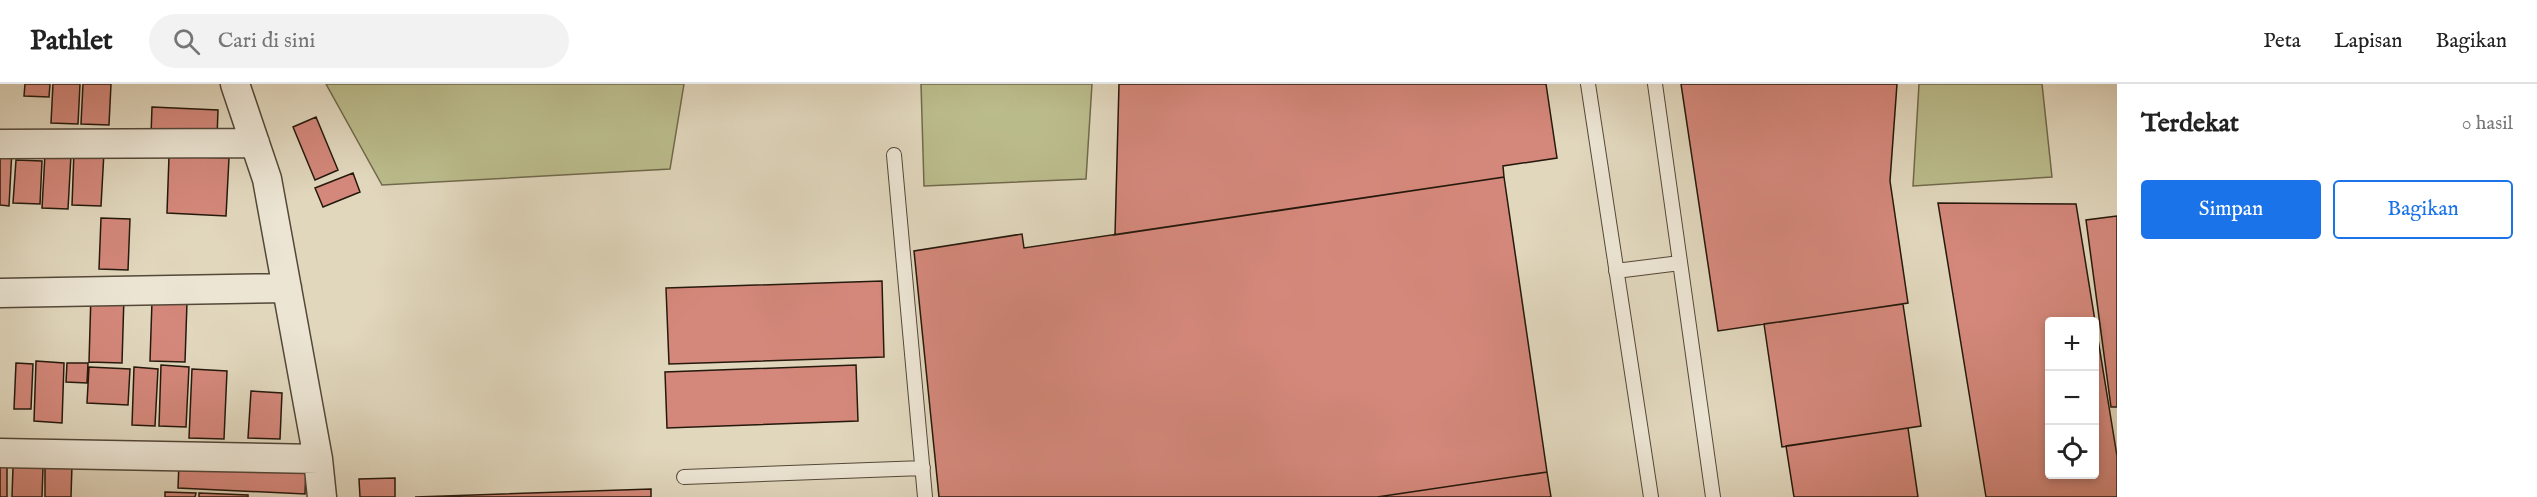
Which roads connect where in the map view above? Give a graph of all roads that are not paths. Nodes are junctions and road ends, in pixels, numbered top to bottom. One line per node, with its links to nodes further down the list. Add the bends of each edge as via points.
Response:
1 (235, 84): 4 (street)
2 (1588, 84): 8 (lane)
3 (1655, 84): 7 (lane)
4 (255, 143): 5 (street); 9 (street, via 267,179)
5 (0, 144)
6 (894, 155): 13 (lane)
7 (1680, 263): 8 (lane); 18 (lane)
8 (1616, 271): 17 (lane)
9 (287, 288): 10 (street); 12 (street)
10 (0, 293)
11 (0, 453): 12 (street)
12 (318, 459): 15 (street)
13 (923, 468): 14 (lane); 16 (lane)
14 (684, 477)
15 (322, 497)
16 (925, 497)
17 (1651, 497)
18 (1713, 497)

